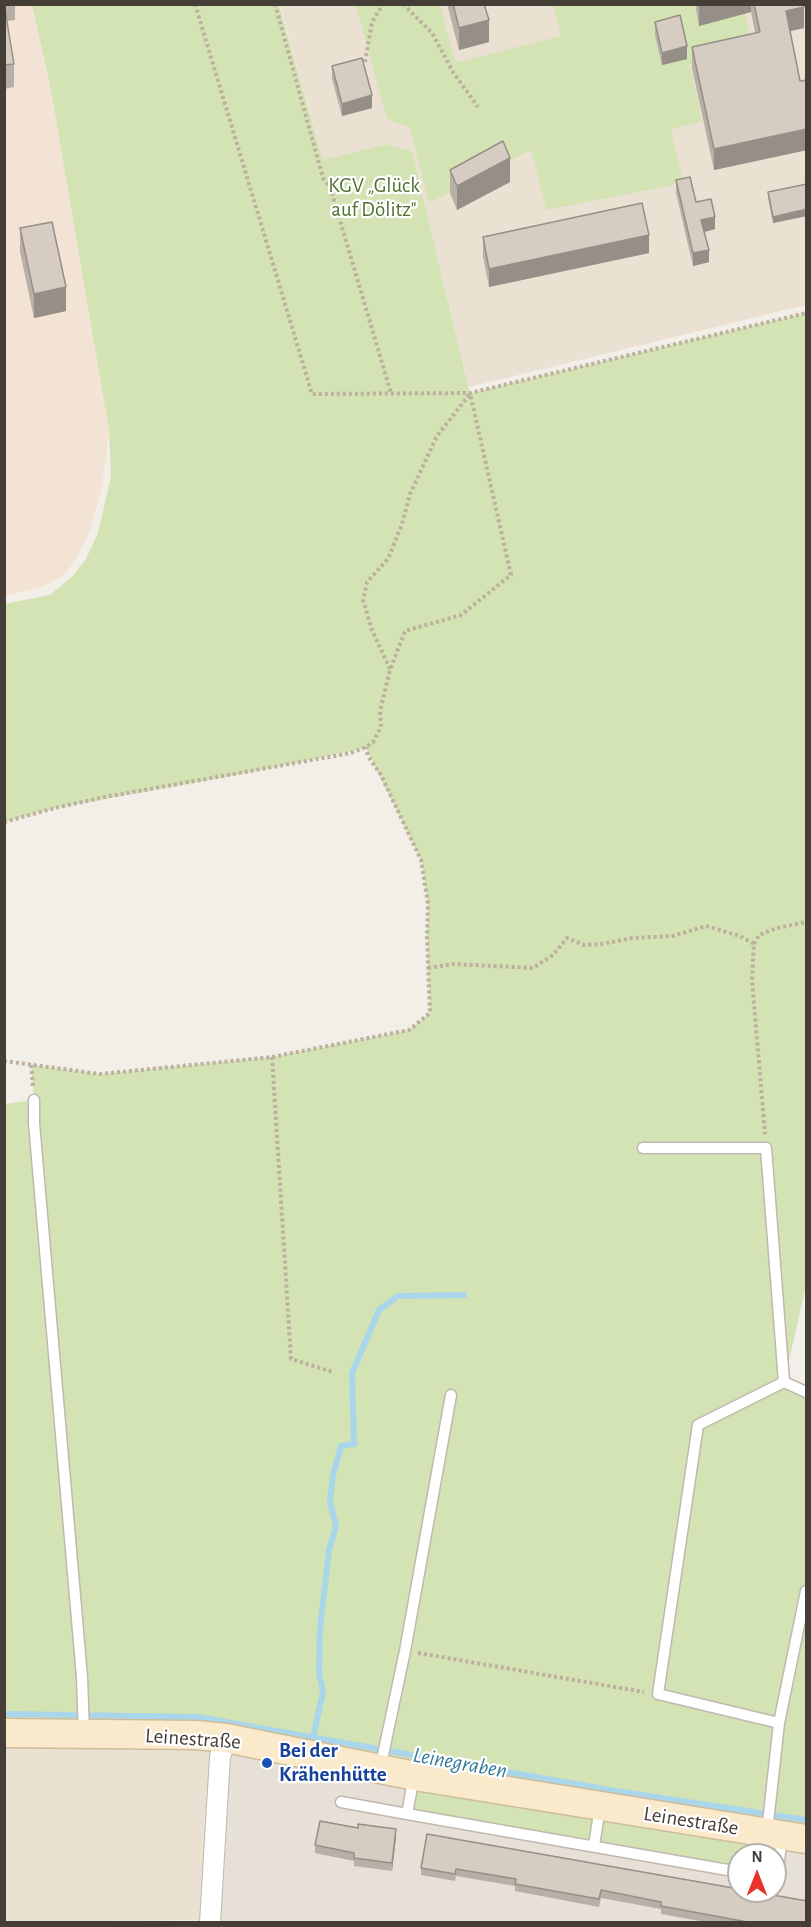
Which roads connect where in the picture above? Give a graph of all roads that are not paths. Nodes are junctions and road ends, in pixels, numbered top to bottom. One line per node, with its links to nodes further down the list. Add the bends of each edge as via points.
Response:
1 (34, 1100): 7 (lane)
2 (643, 1148): 3 (lane, via 766,1148)
3 (784, 1382): 4 (lane); 8 (lane, via 698,1425 658,1694)
4 (807, 1392)
5 (451, 1395): 11 (lane)
6 (807, 1591): 8 (lane)
7 (84, 1722): 9 (main road, Leinestraße); 10 (main road, Leinestraße)
8 (780, 1723): 16 (lane)
9 (4, 1733)
10 (226, 1738): 11 (main road, Leinestraße); 20 (street, via 220,1757)
11 (383, 1757): 12 (main road, Leinestraße)
12 (414, 1776): 14 (main road, Leinestraße); 15 (lane)
13 (340, 1802): 15 (lane, Leinestraße)
14 (600, 1807): 16 (main road, Leinestraße); 18 (lane)
15 (407, 1814): 18 (lane, Leinestraße)
16 (779, 1827): 17 (lane)
17 (778, 1843)
18 (594, 1846): 19 (lane, Leinestraße)
19 (727, 1870)
20 (210, 1923)

